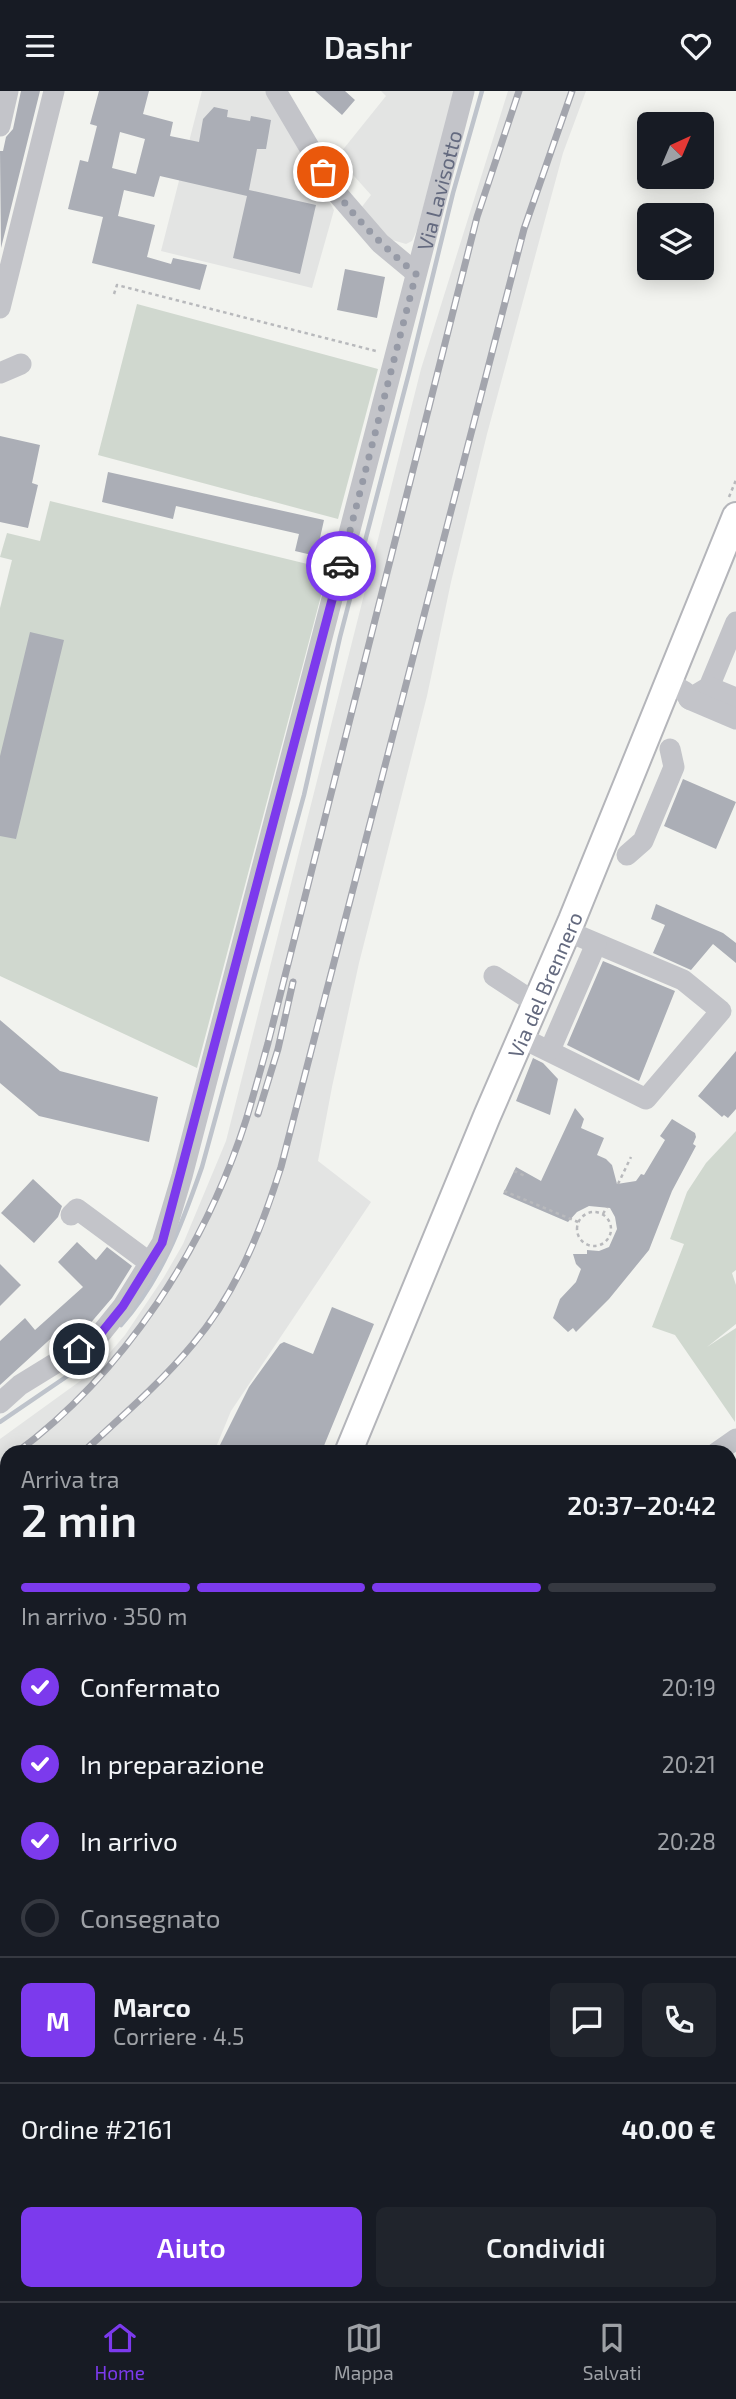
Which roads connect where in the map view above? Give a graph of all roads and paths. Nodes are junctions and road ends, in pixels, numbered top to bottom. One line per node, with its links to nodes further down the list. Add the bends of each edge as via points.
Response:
1 (8, 91): 5 (street)
2 (54, 91): 8 (street)
3 (276, 91): 6 (street, via 335,191 380,243)
4 (464, 91): 6 (street, Via Lavisotto)
5 (0, 126)
6 (416, 274): 9 (street, Via Lavisotto)
7 (114, 294): 9 (path, via 117,285)
8 (0, 308)
9 (396, 356): 35 (street, Via Lavisotto, via 185,1162 162,1243)
10 (21, 365): 11 (street)
11 (0, 373)
12 (733, 530): 15 (main road, Via del Brennero)
13 (736, 622): 14 (street)
14 (709, 687): 15 (street); 16 (street)
15 (679, 691): 17 (street); 18 (main road, Via del Brennero)
16 (736, 698)
17 (736, 719)
18 (667, 743): 19 (main road, Via del Brennero); 19 (street, via 674,767 632,861)
19 (602, 845): 20 (main road, Via del Brennero)
20 (567, 931): 21 (street); 23 (main road, Via del Brennero)
21 (596, 944): 25 (street); 25 (street, via 683,980 721,1011 646,1099)
22 (494, 976): 23 (street)
23 (537, 1004): 24 (main road, Via del Brennero)
24 (522, 1038): 25 (street); 37 (main road, Via del Brennero)
25 (550, 1050)
26 (631, 1157): 29 (path)
27 (514, 1171): 28 (path)
28 (525, 1176)
29 (618, 1184)
30 (504, 1191): 34 (path)
31 (607, 1207): 32 (path)
32 (603, 1214): 34 (path, via 586,1214); 34 (path, via 611,1229 602,1244 585,1243 578,1234)
33 (71, 1215): 35 (street, via 77,1209)
34 (578, 1222)
35 (150, 1263): 36 (street, Via Lavisotto, via 98,1337 20,1385)
36 (0, 1403)
37 (351, 1445)

